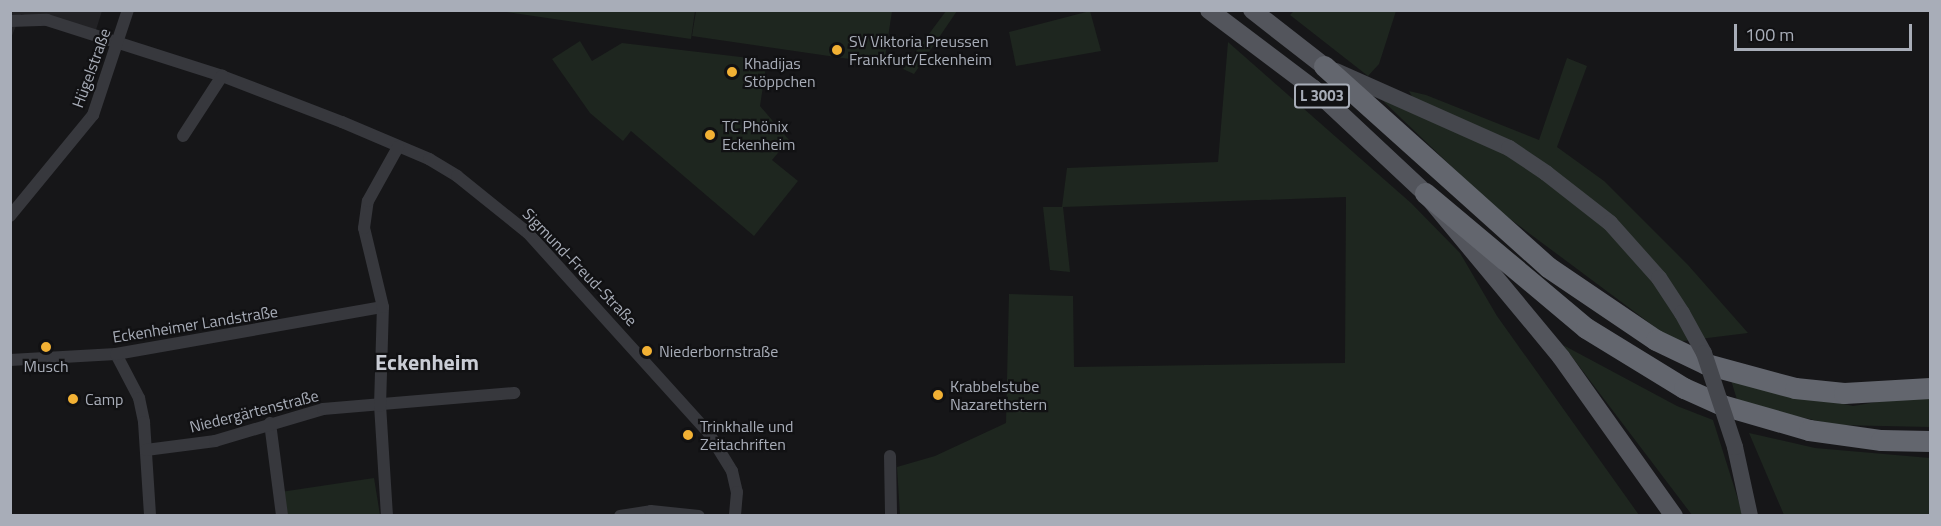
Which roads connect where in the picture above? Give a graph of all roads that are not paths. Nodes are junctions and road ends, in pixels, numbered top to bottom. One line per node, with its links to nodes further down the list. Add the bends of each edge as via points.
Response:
1 (128, 10): 5 (street, Hügelstraße)
2 (1209, 10): 10 (main road, L 3003, via 1314,89)
3 (1252, 10): 6 (main road, L 3003)
4 (10, 21): 5 (street, Sigmund-Freud-Straße, via 47,20)
5 (119, 43): 7 (street, Sigmund-Freud-Straße); 11 (street, Hügelstraße, via 93,115)
6 (1324, 66): 15 (highway, via 1548,267 1656,340 1706,364 1795,388 1862,393); 30 (main road, L 3003, bridge, via 1509,148 1610,223 1659,278 1704,353 1735,447)
7 (222, 76): 8 (street); 9 (street, Sigmund-Freud-Straße)
8 (183, 136)
9 (398, 147): 12 (street, via 368,201 364,228); 27 (street, Sigmund-Freud-Straße, via 429,159 480,193 528,233 571,277 718,445 732,471 737,492)
10 (1425, 193): 19 (highway, via 1578,322 1684,388 1744,412 1809,430 1881,440); 29 (main road, L 3003, via 1561,357)
11 (10, 216)
12 (382, 307): 13 (street, Eckenheimer Landstraße); 17 (street)
13 (116, 354): 14 (street, Eckenheimer Landstraße); 20 (street, via 139,398)
14 (10, 360)
15 (1930, 388)
16 (514, 393): 17 (street, Niedergärtenstraße)
17 (380, 406): 18 (street, Niedergärtenstraße, via 323,409); 24 (street)
18 (270, 423): 20 (street, Niedergärtenstraße, via 215,441); 23 (street)
19 (1930, 441)
20 (146, 450): 22 (street)
21 (890, 456): 28 (street)
22 (150, 516)
23 (282, 516)
24 (387, 516)
25 (620, 516): 26 (street, via 651,511)
26 (699, 516)
27 (735, 516)
28 (891, 516)
29 (1674, 516)
30 (1750, 516)

